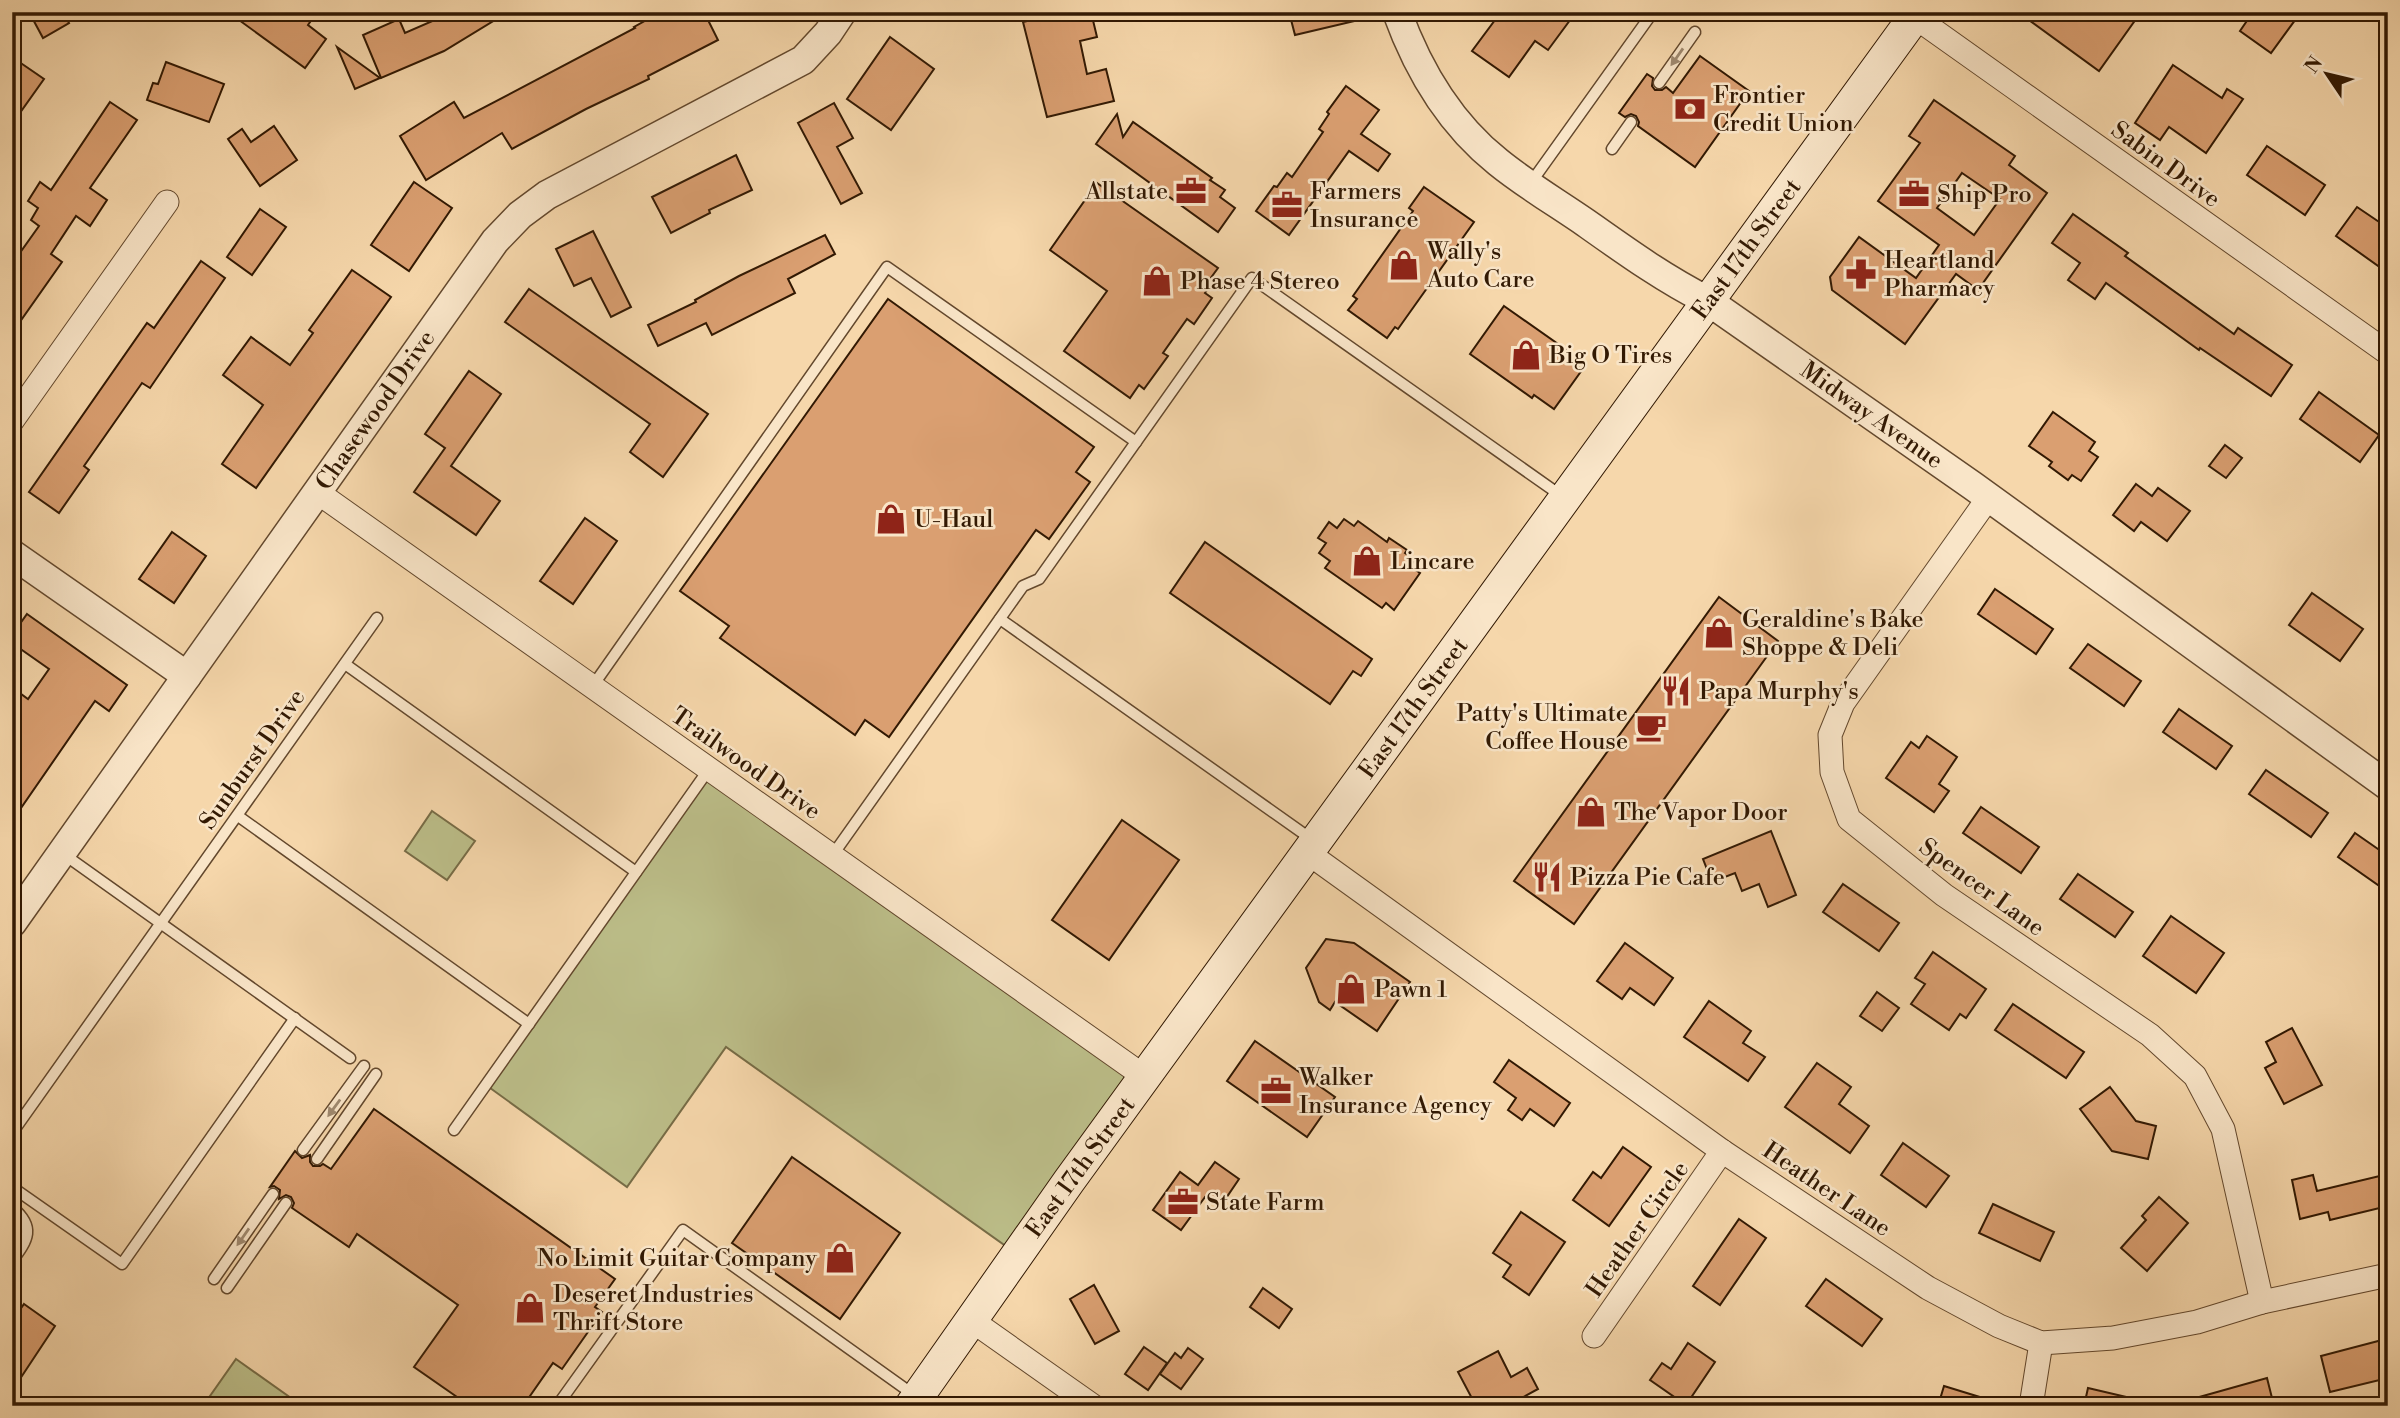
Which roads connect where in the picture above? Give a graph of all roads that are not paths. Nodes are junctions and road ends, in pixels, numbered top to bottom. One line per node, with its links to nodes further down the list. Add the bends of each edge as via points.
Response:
1 (842, 12): 15 (street, Chasewood Drive, via 803,60 547,195 520,215 495,241)
2 (1397, 12): 9 (street, Midway Avenue, via 1435,94 1497,162)
3 (1653, 12): 9 (lane)
4 (1916, 14): 11 (main road, East 17th Street); 12 (street, Sabin Drive)
5 (1695, 32): 6 (lane, one-way to 6)
6 (1659, 83)
7 (1631, 121): 8 (lane)
8 (1612, 149)
9 (1530, 184): 11 (street, Midway Avenue, via 1670,282)
10 (167, 202): 13 (street)
11 (1708, 301): 16 (street, Midway Avenue); 17 (main road, East 17th Street)
12 (2388, 353)
13 (12, 421)
14 (1136, 442): 17 (lane, via 1252,278); 20 (lane, via 1039,579 1023,586); 23 (lane, via 887,267)
15 (317, 492): 22 (street, Chasewood Drive); 23 (street, Trailwood Drive)
16 (1989, 496): 25 (street, Midway Avenue); 52 (street, Spencer Lane, via 1843,703 1830,735 1832,772 1849,819 1944,895 2150,1035 2195,1076 2223,1129)
17 (1566, 500): 27 (main road, East 17th Street)
18 (12, 554): 22 (street)
19 (377, 618): 21 (lane, Sunburst Drive)
20 (1000, 619): 27 (lane); 29 (lane)
21 (345, 664): 26 (lane, Sunburst Drive); 30 (lane)
22 (187, 676): 28 (street, Chasewood Drive)
23 (592, 687): 24 (street, Trailwood Drive)
24 (709, 769): 29 (street, Trailwood Drive); 30 (lane)
25 (2388, 786)
26 (238, 816): 32 (lane, Sunburst Drive); 34 (lane)
27 (1312, 848): 38 (main road, East 17th Street); 42 (street, Heather Lane)
28 (62, 853): 31 (street, Chasewood Drive); 32 (lane)
29 (832, 856): 38 (street, Trailwood Drive)
30 (636, 872): 34 (lane)
31 (12, 923)
32 (162, 924): 33 (lane); 40 (lane, Sunburst Drive)
33 (295, 1018): 35 (lane); 44 (lane, via 122,1264)
34 (529, 1024): 39 (lane)
35 (350, 1058)
36 (364, 1066): 41 (lane, one-way to 41)
37 (376, 1073): 43 (lane)
38 (1145, 1077): 53 (main road, East 17th Street)
39 (454, 1130)
40 (12, 1133)
41 (303, 1150)
42 (1722, 1151): 54 (street, Heather Circle); 55 (street, Heather Lane, via 1928,1288)
43 (317, 1159)
44 (12, 1187)
45 (273, 1194): 50 (lane, one-way to 50)
46 (286, 1203): 51 (lane)
47 (12, 1207): 48 (lane, via 23,1216 28,1231)
48 (12, 1261)
49 (2388, 1275): 52 (street, Heather Lane)
50 (214, 1279)
51 (227, 1288)
52 (2262, 1302): 55 (street, Heather Lane, via 2197,1322 2113,1338)
53 (971, 1320): 56 (main road, East 17th Street); 58 (street)
54 (1594, 1336)
55 (2041, 1343): 59 (street)
56 (914, 1401): 57 (lane, via 682,1230)
57 (557, 1406)
58 (1093, 1406)
59 (2031, 1406)

